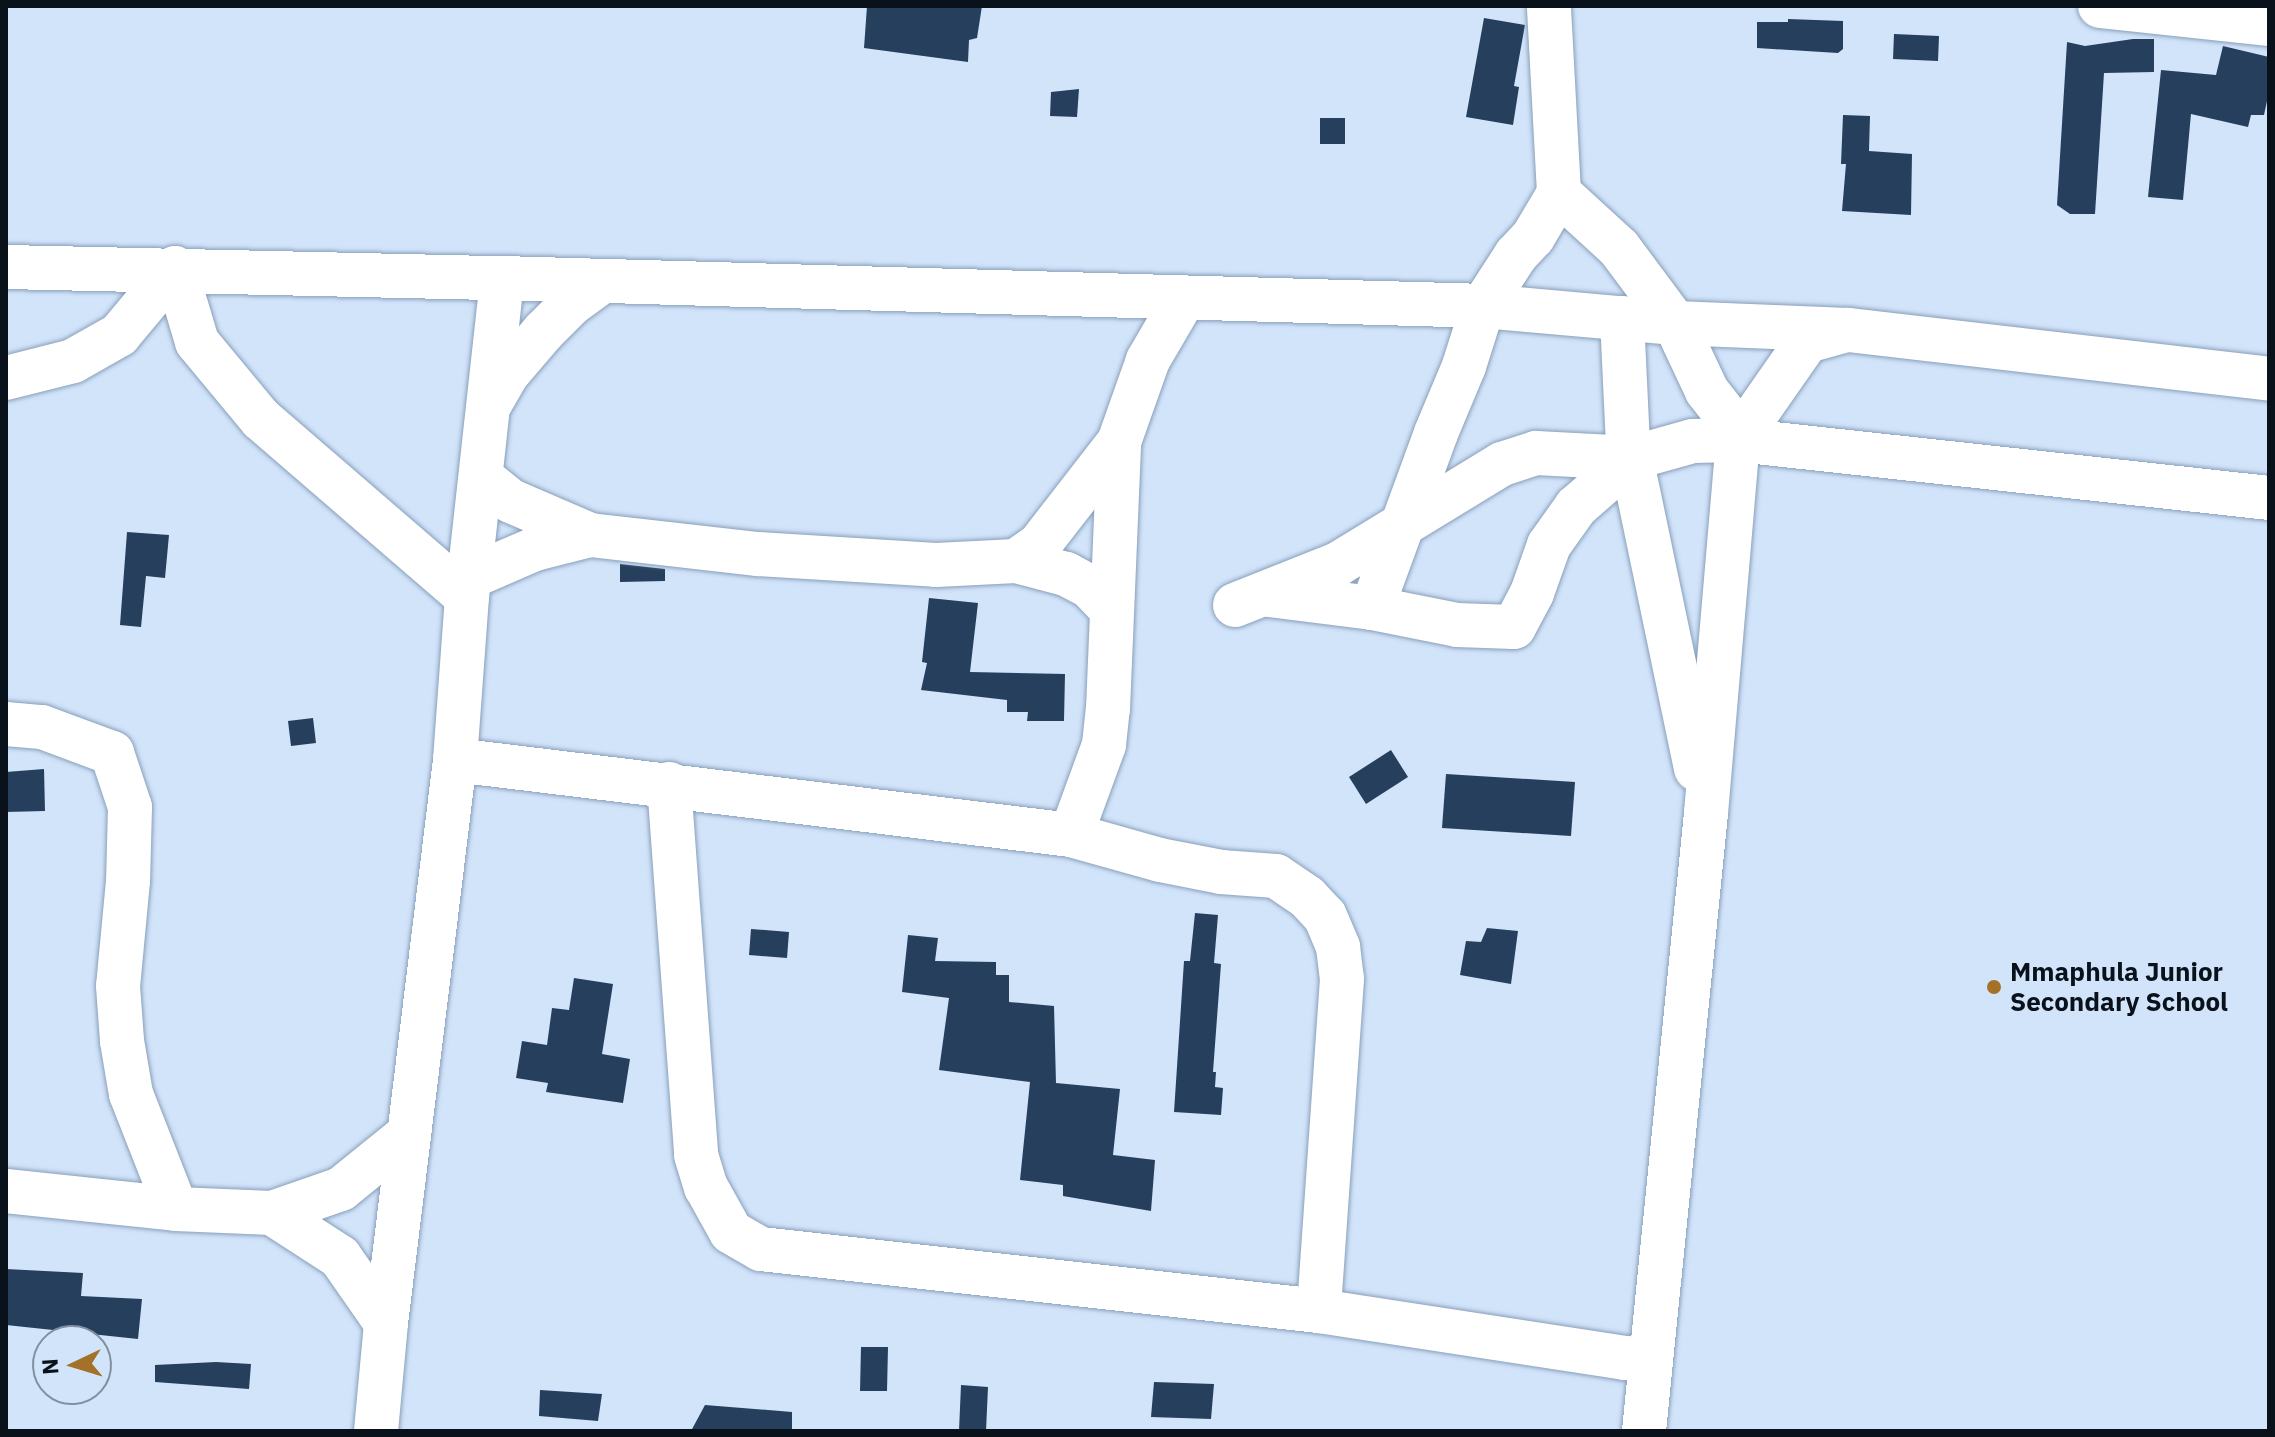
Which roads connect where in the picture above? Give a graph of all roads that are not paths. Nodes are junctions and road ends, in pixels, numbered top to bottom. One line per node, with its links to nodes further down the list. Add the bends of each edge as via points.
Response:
1 (1549, 6): 4 (street)
2 (2100, 6): 3 (street)
3 (2269, 24)
4 (1559, 193): 10 (street); 12 (street, via 1619,248)
5 (6, 267): 6 (street)
6 (175, 268): 7 (street); 14 (street, via 119,335 73,361); 25 (street, via 197,342 261,419)
7 (502, 278): 8 (street); 16 (street)
8 (603, 281): 9 (street); 16 (street, via 543,332)
9 (1183, 300): 10 (street); 18 (street, via 1148,360)
10 (1483, 306): 11 (street); 22 (street)
11 (1622, 318): 12 (street); 19 (street)
12 (1675, 323): 13 (street); 17 (street, via 1707,391)
13 (1848, 330): 15 (street); 17 (street, via 1807,341)
14 (6, 378)
15 (2269, 379)
16 (488, 407): 20 (street)
17 (1738, 440): 19 (street, via 1693,441); 21 (street); 31 (street)
18 (1119, 442): 24 (street, via 1039,545); 26 (street)
19 (1632, 458): 22 (street, via 1536,453 1502,464); 27 (street, via 1576,507 1549,545 1514,627 1457,625); 31 (street)
20 (481, 477): 23 (street, via 511,501); 25 (street)
21 (2269, 498)
22 (1399, 530): 27 (street); 27 (street, via 1338,564 1251,600)
23 (590, 535): 24 (street, via 758,554 936,565); 25 (street, via 535,549)
24 (1016, 561): 26 (street, via 1066,574 1090,587)
25 (469, 587): 29 (street)
26 (1110, 608): 32 (street, via 1104,745)
27 (1372, 608)
28 (6, 724): 35 (street, via 42,727 112,753 130,807 118,986 122,1041 131,1094)
29 (455, 760): 30 (street); 33 (street)
30 (669, 784): 32 (street); 37 (street, via 696,1155 706,1187 731,1232 761,1249)
31 (1706, 813): 39 (street)
32 (1071, 835): 37 (street, via 1175,863 1276,876 1325,916 1338,947 1342,979)
33 (409, 1134): 36 (street, via 341,1189); 38 (street)
34 (6, 1191): 35 (street)
35 (176, 1209): 36 (street)
36 (272, 1213): 38 (street, via 340,1257)
37 (1319, 1311): 39 (street)
38 (386, 1323): 40 (street)
39 (1650, 1359): 41 (street)
40 (376, 1431)
41 (1644, 1431)

